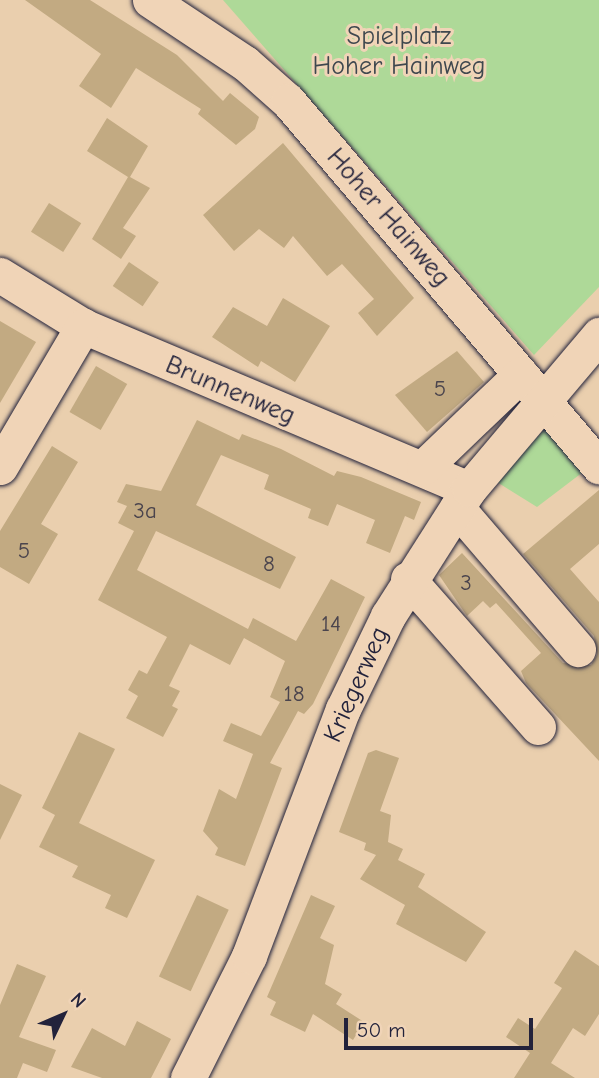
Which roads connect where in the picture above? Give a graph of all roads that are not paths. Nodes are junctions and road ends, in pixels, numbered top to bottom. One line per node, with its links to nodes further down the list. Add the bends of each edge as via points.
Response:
1 (150, 0): 5 (street, Hoher Hainweg, via 245,63 288,101)
2 (0, 275): 3 (street, Brunnenweg)
3 (83, 326): 7 (street); 8 (street, Brunnenweg, via 237,396)
4 (599, 335): 5 (street, Kriegerweg)
5 (531, 386): 6 (street, Hoher Hainweg); 8 (street); 9 (street, Kriegerweg)
6 (599, 466)
7 (0, 467)
8 (424, 467): 9 (street, Brunnenweg)
9 (463, 498): 10 (street, Kriegerweg); 11 (street)
10 (408, 579): 12 (street); 13 (street, Kriegerweg, via 343,709 249,956)
11 (578, 649)
12 (538, 727)
13 (188, 1078)

